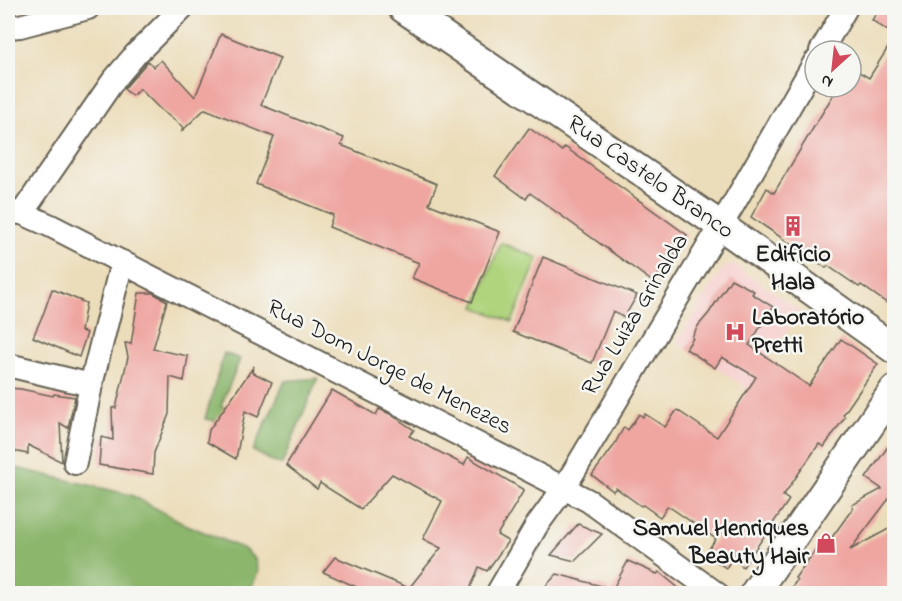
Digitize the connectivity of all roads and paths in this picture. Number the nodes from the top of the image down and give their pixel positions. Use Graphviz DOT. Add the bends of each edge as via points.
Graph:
graph roads {
  1 [pos="88,8"];
  2 [pos="182,8"];
  3 [pos="404,8"];
  4 [pos="846,8"];
  5 [pos="20,20"];
  6 [pos="828,39"];
  7 [pos="803,83"];
  8 [pos="15,212"];
  9 [pos="721,226"];
  10 [pos="122,262"];
  11 [pos="894,349"];
  12 [pos="8,365"];
  13 [pos="91,385"];
  14 [pos="894,390"];
  15 [pos="75,463"];
  16 [pos="564,488"];
  17 [pos="497,594"];
  18 [pos="717,594"];
  19 [pos="754,594"];
  1 -- 5 [label="street"];
  2 -- 8 [label="street" via="113,81"];
  3 -- 9 [label="main road, Rua Castelo Branco"];
  4 -- 6 [label="street"];
  7 -- 9 [label="street, Rua Luiza Grinalda"];
  8 -- 10 [label="street, Rua Dom Jorge de Menezes"];
  9 -- 11 [label="main road, Rua Castelo Branco"];
  9 -- 16 [label="street, Rua Luiza Grinalda"];
  10 -- 13 [label="street"];
  10 -- 16 [label="street, Rua Dom Jorge de Menezes"];
  12 -- 13 [label="street"];
  13 -- 15 [label="street"];
  14 -- 19 [label="main road"];
  16 -- 17 [label="street, Rua Luiza Grinalda" via="537,525"];
  16 -- 18 [label="street, Rua Dom Jorge de Menezes" via="590,501"];
}
